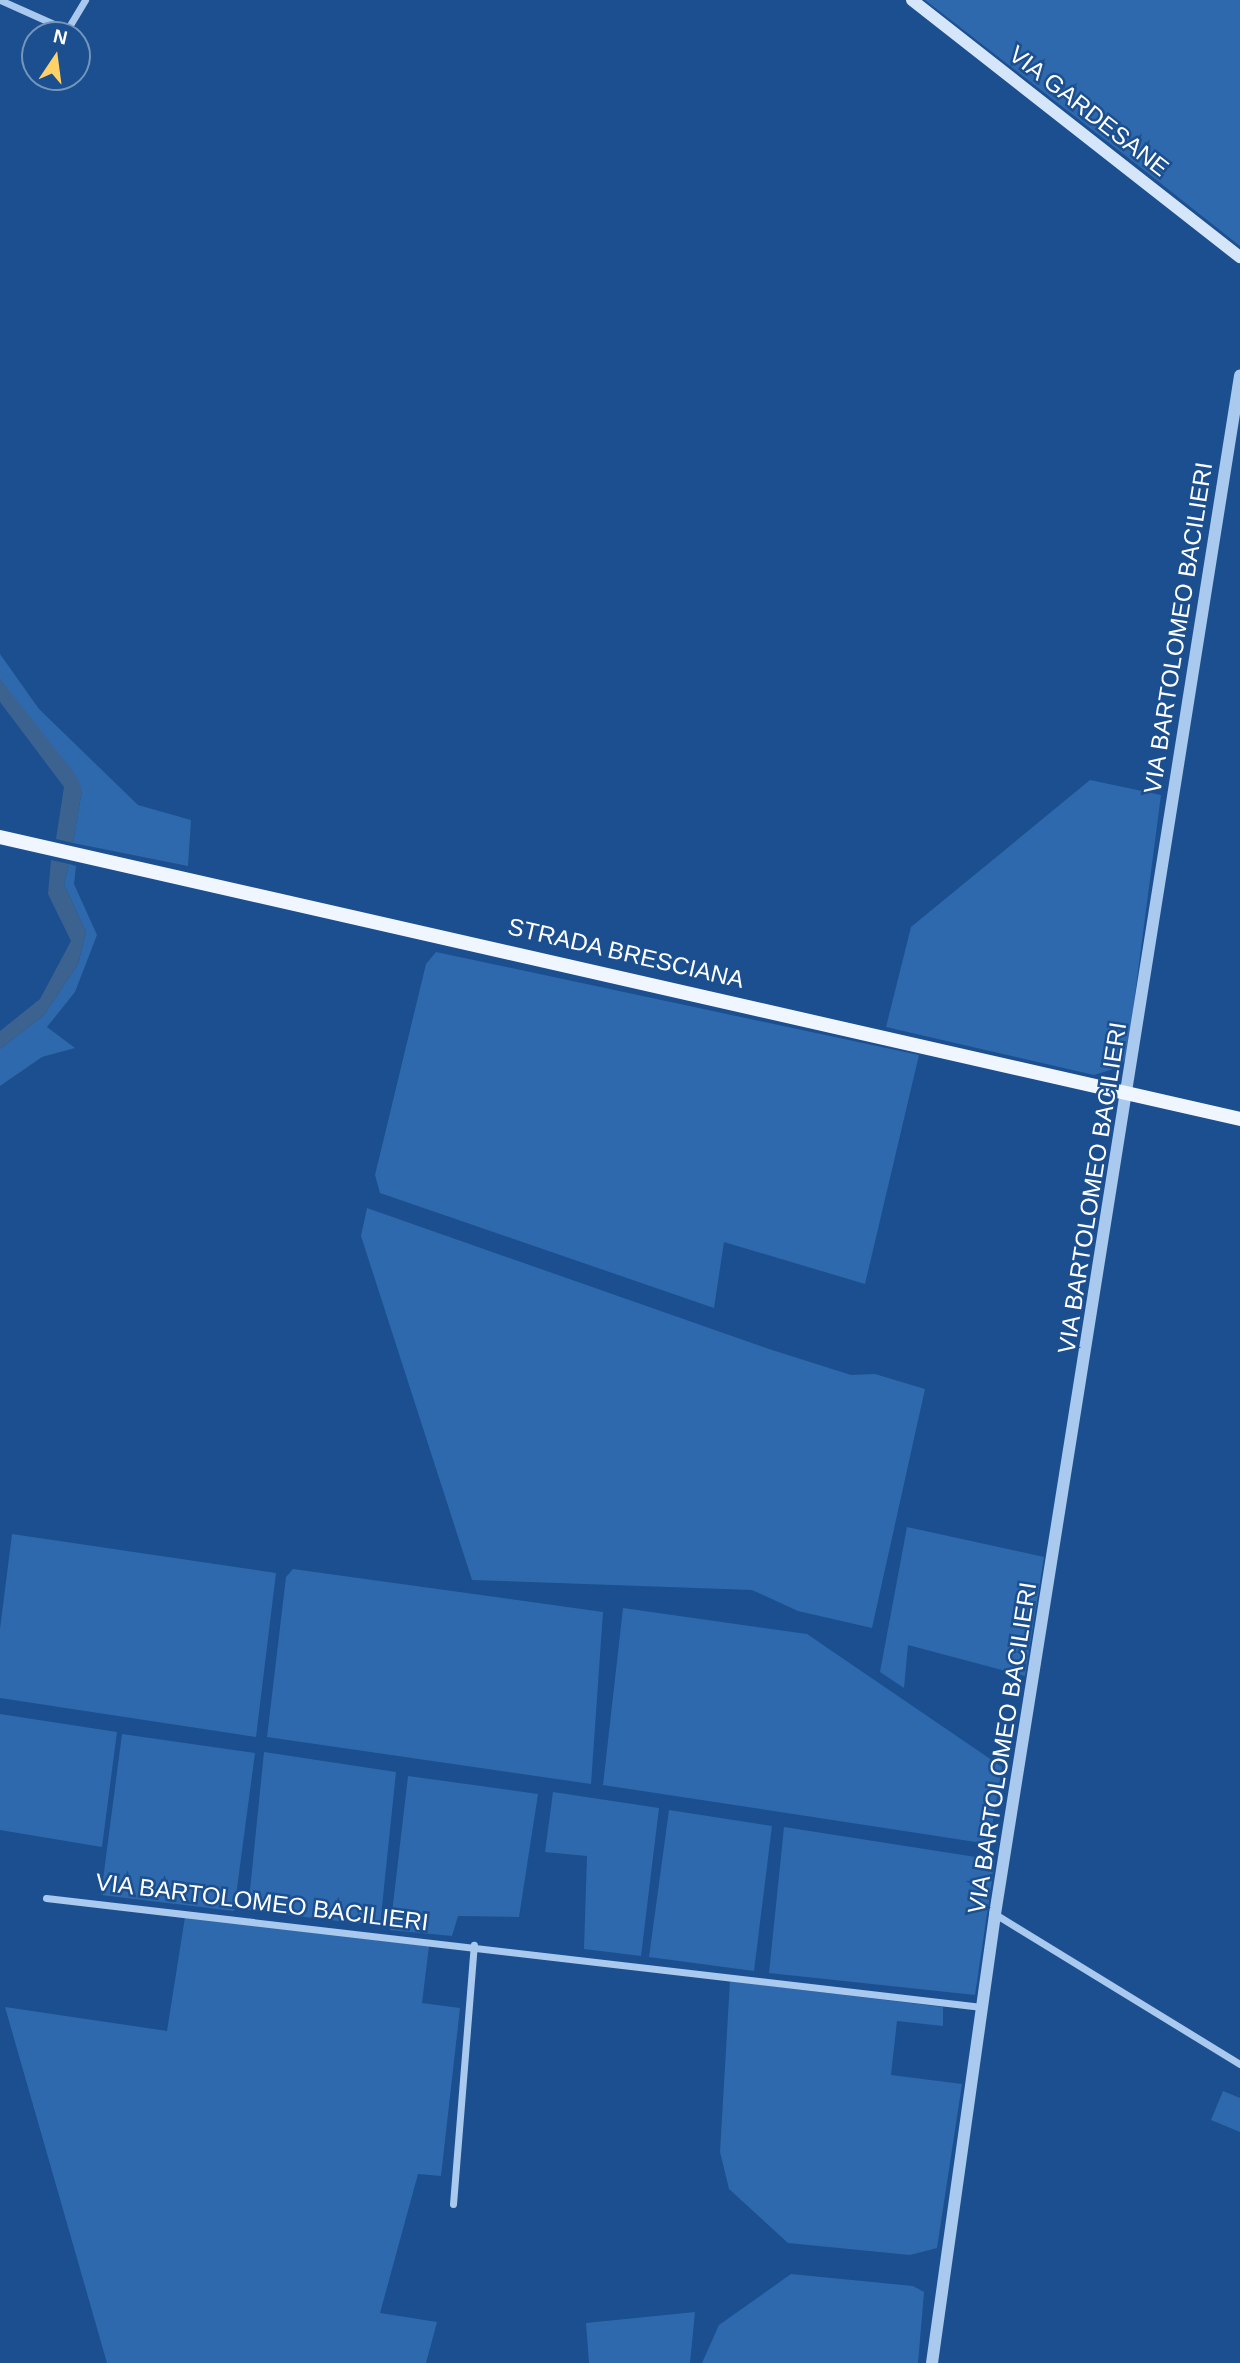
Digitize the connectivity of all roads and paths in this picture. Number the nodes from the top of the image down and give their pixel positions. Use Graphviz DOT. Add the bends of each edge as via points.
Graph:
graph roads {
  1 [pos="0,0"];
  2 [pos="85,0"];
  3 [pos="912,0"];
  4 [pos="1240,257"];
  5 [pos="1240,375"];
  6 [pos="0,837"];
  7 [pos="1130,1093"];
  8 [pos="1240,1119"];
  9 [pos="46,1898"];
  10 [pos="995,1914"];
  11 [pos="474,1945"];
  12 [pos="982,2007"];
  13 [pos="1240,2064"];
  14 [pos="453,2204"];
  15 [pos="932,2363"];
  1 -- 2 [label="street" via="67,30"];
  3 -- 4 [label="main road, VIA GARDESANE"];
  5 -- 7 [label="street, VIA BARTOLOMEO BACILIERI"];
  6 -- 7 [label="main road, STRADA BRESCIANA"];
  7 -- 8 [label="main road, STRADA BRESCIANA"];
  7 -- 10 [label="street, VIA BARTOLOMEO BACILIERI"];
  9 -- 11 [label="street, VIA BARTOLOMEO BACILIERI"];
  10 -- 12 [label="street, VIA BARTOLOMEO BACILIERI"];
  10 -- 13 [label="street"];
  11 -- 12 [label="street, VIA BARTOLOMEO BACILIERI"];
  11 -- 14 [label="street"];
  12 -- 15 [label="street, VIA BARTOLOMEO BACILIERI"];
}
